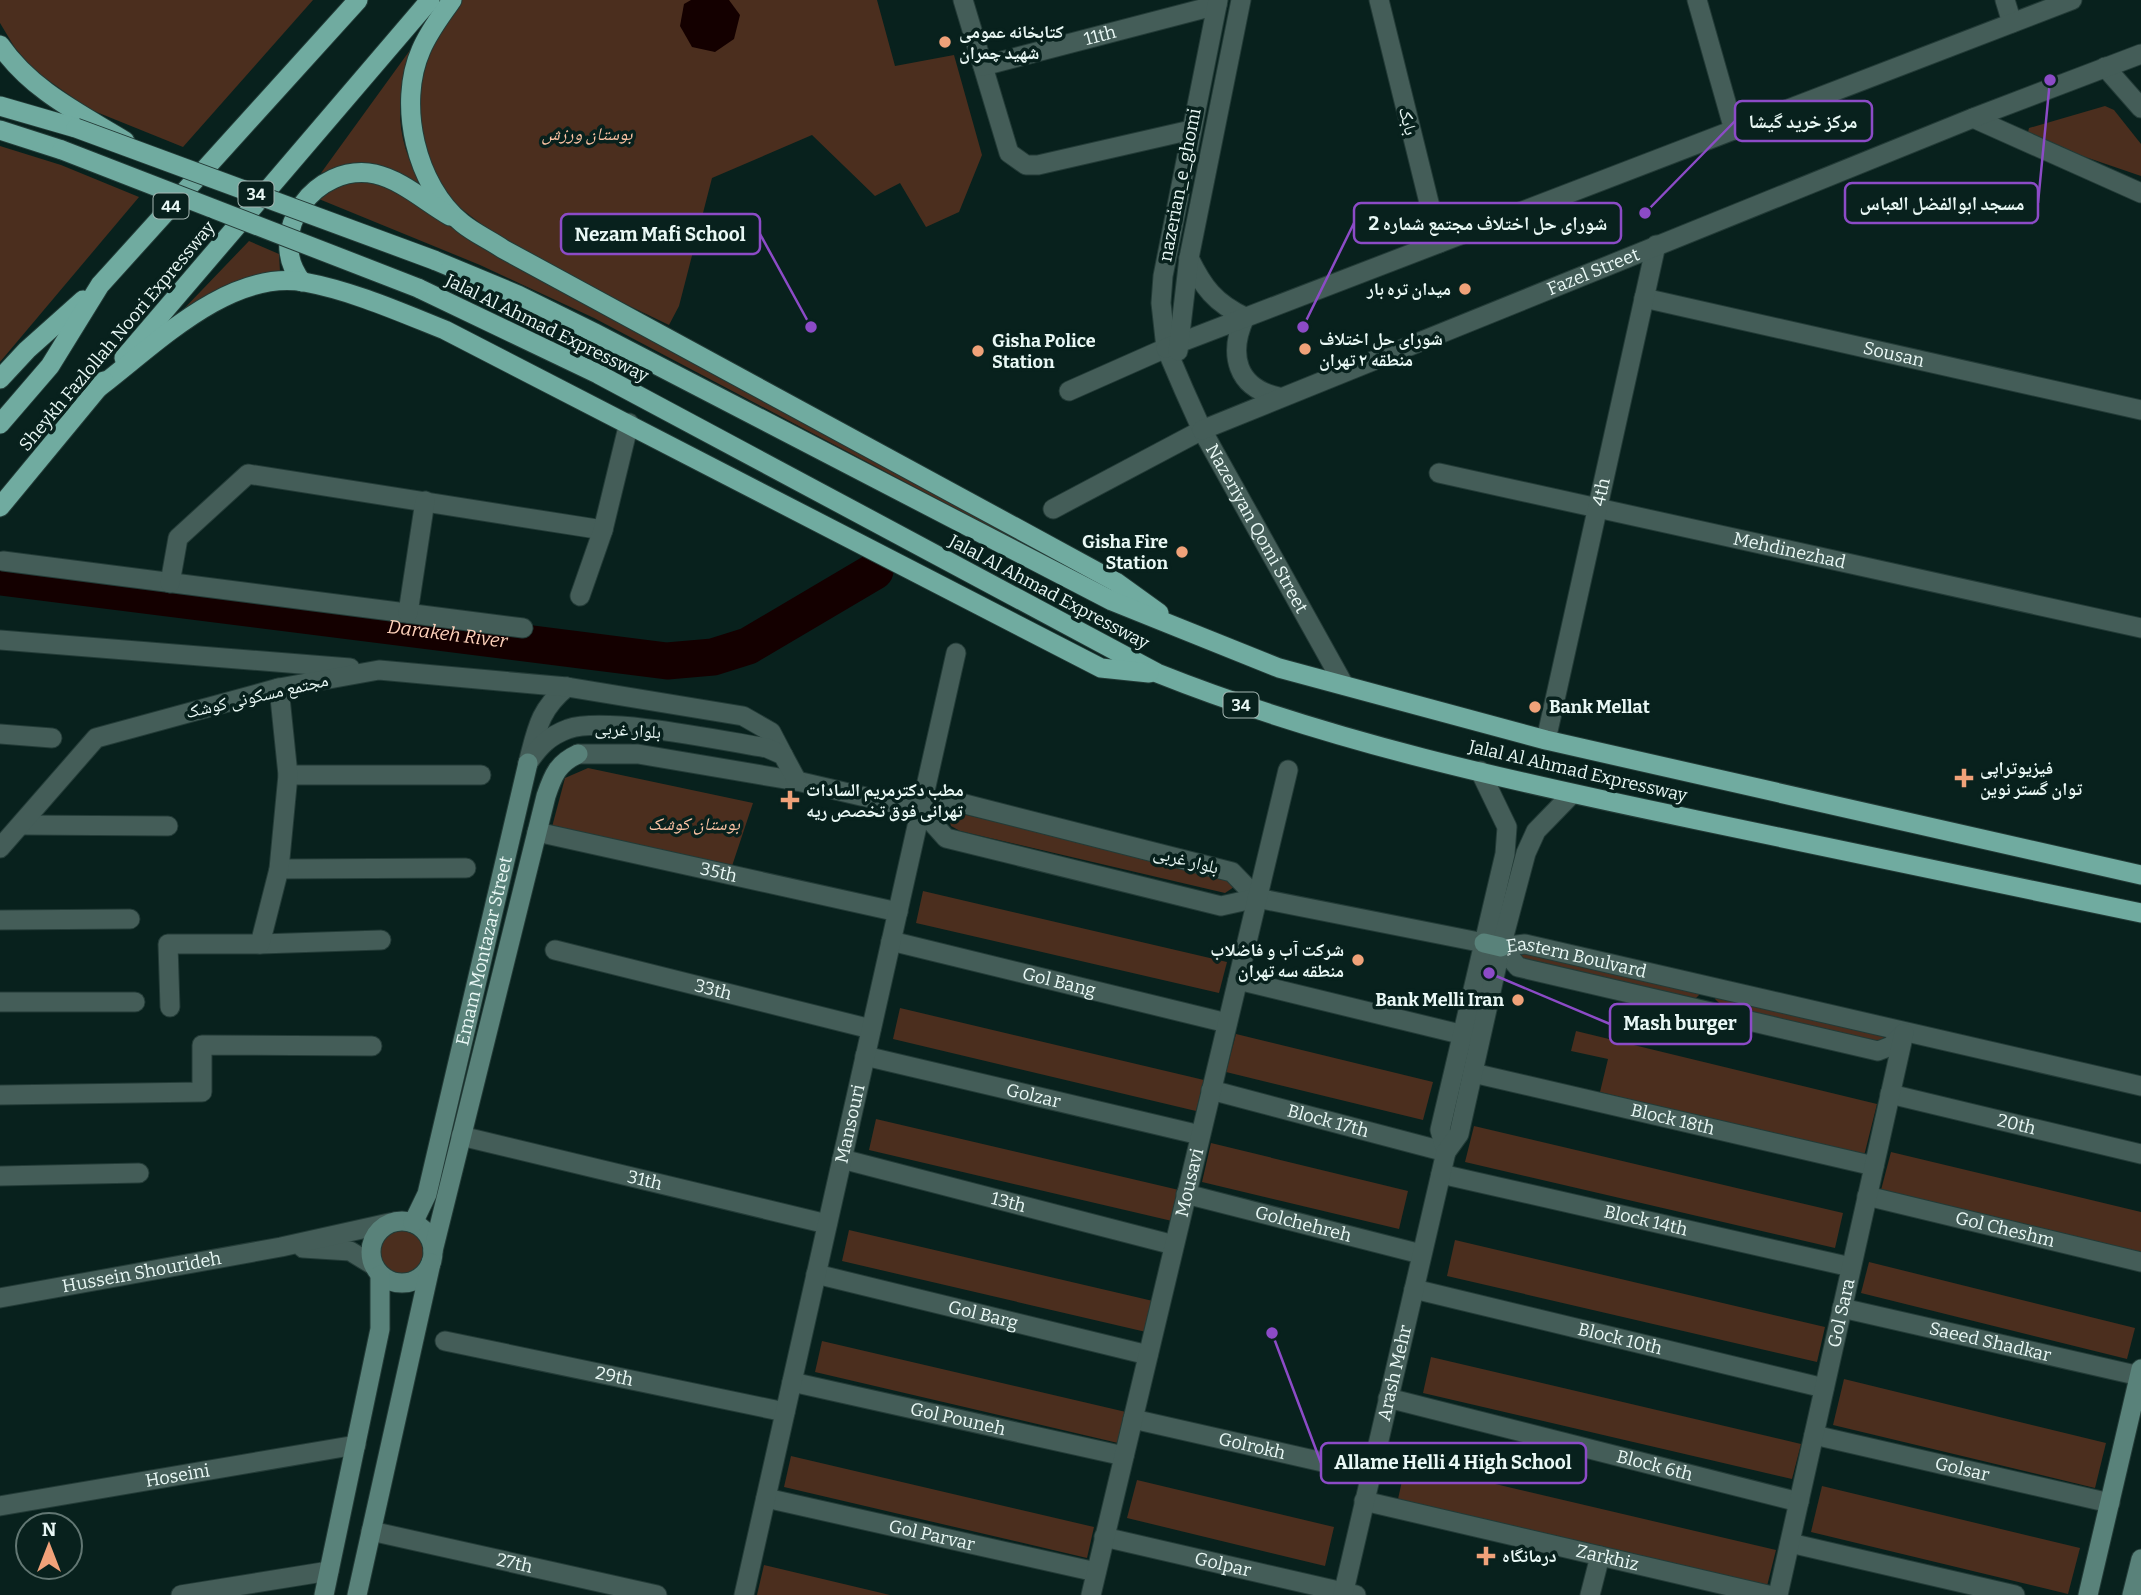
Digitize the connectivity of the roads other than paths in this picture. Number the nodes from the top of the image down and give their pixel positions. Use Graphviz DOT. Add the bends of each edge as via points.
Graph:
graph roads {
  1 [pos="346,0"];
  2 [pos="358,0"];
  3 [pos="430,0"];
  4 [pos="452,0"];
  5 [pos="964,0"];
  6 [pos="1242,0"];
  7 [pos="1379,0"];
  8 [pos="1697,0"];
  9 [pos="2005,0"];
  10 [pos="2072,0"];
  11 [pos="1217,3"];
  12 [pos="2012,23"];
  13 [pos="328,30"];
  14 [pos="0,45"];
  15 [pos="2141,54"];
  16 [pos="983,66"];
  17 [pos="2105,67"];
  18 [pos="0,106"];
  19 [pos="2141,108"];
  20 [pos="1973,118"];
  21 [pos="0,130"];
  22 [pos="1191,130"];
  23 [pos="1734,130"];
  24 [pos="0,138"];
  25 [pos="62,150"];
  26 [pos="141,151"];
  27 [pos="2141,193"];
  28 [pos="461,222"];
  29 [pos="1438,243"];
  30 [pos="1656,245"];
  31 [pos="1189,258"];
  32 [pos="302,282"];
  33 [pos="100,285"];
  34 [pos="1644,298"];
  35 [pos="1245,317"];
  36 [pos="1172,345"];
  37 [pos="0,379"];
  38 [pos="97,389"];
  39 [pos="1069,391"];
  40 [pos="1279,397"];
  41 [pos="2141,410"];
  42 [pos="629,423"];
  43 [pos="0,424"];
  44 [pos="1202,430"];
  45 [pos="1439,473"];
  46 [pos="425,502"];
  47 [pos="0,507"];
  48 [pos="1598,508"];
  49 [pos="1053,509"];
  50 [pos="603,530"];
  51 [pos="3,561"];
  52 [pos="170,583"];
  53 [pos="580,596"];
  54 [pos="408,613"];
  55 [pos="523,628"];
  56 [pos="2141,628"];
  57 [pos="1188,634"];
  58 [pos="0,640"];
  59 [pos="956,653"];
  60 [pos="379,670"];
  61 [pos="1157,673"];
  62 [pos="1344,685"];
  63 [pos="567,687"];
  64 [pos="279,688"];
  65 [pos="0,734"];
  66 [pos="52,738"];
  67 [pos="1546,740"];
  68 [pos="578,754"];
  69 [pos="783,755"];
  70 [pos="528,763"];
  71 [pos="1288,770"];
  72 [pos="1480,771"];
  73 [pos="288,775"];
  74 [pos="481,775"];
  75 [pos="797,781"];
  76 [pos="1572,794"];
  77 [pos="921,810"];
  78 [pos="22,825"];
  79 [pos="168,826"];
  80 [pos="537,832"];
  81 [pos="0,848"];
  82 [pos="466,868"];
  83 [pos="279,869"];
  84 [pos="2141,875"];
  85 [pos="1257,898"];
  86 [pos="898,912"];
  87 [pos="2141,913"];
  88 [pos="130,919"];
  89 [pos="0,920"];
  90 [pos="380,940"];
  91 [pos="891,941"];
  92 [pos="260,944"];
  93 [pos="1493,945"];
  94 [pos="555,950"];
  95 [pos="1238,980"];
  96 [pos="0,1002"];
  97 [pos="135,1002"];
  98 [pos="170,1007"];
  99 [pos="1227,1023"];
  100 [pos="871,1028"];
  101 [pos="1904,1033"];
  102 [pos="1464,1035"];
  103 [pos="372,1046"];
  104 [pos="865,1056"];
  105 [pos="1473,1073"];
  106 [pos="2141,1086"];
  107 [pos="1211,1090"];
  108 [pos="1890,1094"];
  109 [pos="0,1095"];
  110 [pos="1200,1135"];
  111 [pos="461,1136"];
  112 [pos="1446,1152"];
  113 [pos="2141,1154"];
  114 [pos="842,1158"];
  115 [pos="1874,1166"];
  116 [pos="138,1173"];
  117 [pos="1441,1174"];
  118 [pos="0,1176"];
  119 [pos="1186,1194"];
  120 [pos="1867,1196"];
  121 [pos="389,1223"];
  122 [pos="413,1223"];
  123 [pos="827,1224"];
  124 [pos="1174,1245"];
  125 [pos="281,1247"];
  126 [pos="1422,1254"];
  127 [pos="432,1257"];
  128 [pos="2141,1262"];
  129 [pos="1851,1267"];
  130 [pos="376,1270"];
  131 [pos="816,1274"];
  132 [pos="1414,1289"];
  133 [pos="0,1298"];
  134 [pos="1842,1308"];
  135 [pos="446,1341"];
  136 [pos="1148,1355"];
  137 [pos="2140,1373"];
  138 [pos="792,1382"];
  139 [pos="1824,1388"];
  140 [pos="1388,1398"];
  141 [pos="785,1412"];
  142 [pos="1133,1419"];
  143 [pos="1814,1435"];
  144 [pos="356,1444"];
  145 [pos="1124,1456"];
  146 [pos="1371,1473"];
  147 [pos="766,1498"];
  148 [pos="1364,1501"];
  149 [pos="1799,1502"];
  150 [pos="2110,1503"];
  151 [pos="0,1506"];
  152 [pos="371,1531"];
  153 [pos="1104,1537"];
  154 [pos="1790,1543"];
  155 [pos="1600,1556"];
  156 [pos="2141,1559"];
  157 [pos="329,1571"];
  158 [pos="1096,1572"];
  159 [pos="1347,1594"];
  160 [pos="181,1595"];
  161 [pos="324,1595"];
  162 [pos="357,1595"];
  163 [pos="657,1595"];
  164 [pos="744,1595"];
  165 [pos="1091,1595"];
  166 [pos="1590,1595"];
  167 [pos="1768,1595"];
  168 [pos="1778,1595"];
  169 [pos="2015,1595"];
  170 [pos="2088,1595"];
  171 [pos="2133,1595"];
  1 -- 13 [label="highway"];
  2 -- 13 [label="highway, Sheykh Fazlollah Noori Expressway / 44"];
  3 -- 38 [label="highway, Sheykh Fazlollah Noori Expressway"];
  4 -- 28 [label="highway" via="420,51 411,110 422,164"];
  5 -- 16 [label="street"];
  6 -- 11 [label="street, 11th"];
  6 -- 31 [label="street"];
  7 -- 29 [label="street, بابک"];
  8 -- 23 [label="street"];
  9 -- 12 [label="street"];
  10 -- 12 [label="street"];
  11 -- 16 [label="street, 11th"];
  11 -- 22 [label="street, nazerian_e_ghomi"];
  12 -- 23 [label="street"];
  13 -- 33 [label="highway, Sheykh Fazlollah Noori Expressway / 44"];
  14 -- 26 [label="highway, bridge" via="20,73 47,94"];
  15 -- 17 [label="street, Fazel Street"];
  16 -- 22 [label="street" via="1009,153 1026,164"];
  17 -- 19 [label="street"];
  17 -- 20 [label="street, Fazel Street"];
  18 -- 26 [label="highway, Jalal Al Ahmad Expressway / 34, bridge"];
  20 -- 27 [label="street"];
  20 -- 30 [label="street, Fazel Street"];
  21 -- 25 [label="highway, Jalal Al Ahmad Expressway / 34"];
  22 -- 36 [label="street, nazerian_e_ghomi" via="1163,276 1161,303"];
  23 -- 29 [label="street"];
  24 -- 25 [label="highway"];
  25 -- 61 [label="highway, Jalal Al Ahmad Expressway / 34, bridge" via="418,288 598,373"];
  26 -- 57 [label="highway, Jalal Al Ahmad Expressway / 34, bridge" via="435,260 562,317 1055,573"];
  28 -- 32 [label="highway" via="375,174 337,178 313,191 296,210 288,231 289,258"];
  28 -- 57 [label="highway" via="1116,582"];
  29 -- 35 [label="street"];
  30 -- 34 [label="street, 4th"];
  30 -- 40 [label="street, Fazel Street"];
  31 -- 35 [label="street" via="1207,292"];
  31 -- 36 [label="street"];
  32 -- 38 [label="highway" via="272,283 221,297"];
  32 -- 42 [label="highway" via="344,292 445,330"];
  33 -- 37 [label="highway"];
  33 -- 43 [label="highway, Sheykh Fazlollah Noori Expressway / 44" via="50,366"];
  34 -- 41 [label="street, Sousan"];
  34 -- 48 [label="street, 4th"];
  35 -- 36 [label="street"];
  35 -- 40 [label="street" via="1236,346 1240,369 1252,388"];
  36 -- 39 [label="street"];
  36 -- 44 [label="street, Nazeriyan Qomi Street"];
  38 -- 47 [label="highway, Sheykh Fazlollah Noori Expressway"];
  40 -- 44 [label="street, Fazel Street"];
  42 -- 50 [label="street"];
  42 -- 61 [label="highway" via="1101,668"];
  44 -- 49 [label="street, Fazel Street"];
  44 -- 62 [label="street, Nazeriyan Qomi Street"];
  45 -- 48 [label="street, Mehdinezhad"];
  46 -- 50 [label="street"];
  46 -- 52 [label="street" via="248,474 178,538"];
  46 -- 54 [label="street"];
  48 -- 56 [label="street, Mehdinezhad"];
  48 -- 67 [label="street, 4th"];
  50 -- 53 [label="street"];
  51 -- 52 [label="street"];
  52 -- 54 [label="street"];
  54 -- 55 [label="street"];
  57 -- 62 [label="highway, Jalal Al Ahmad Expressway / 34" via="1279,668"];
  58 -- 60 [label="street"];
  59 -- 77 [label="street, Mansouri"];
  60 -- 63 [label="street, مجتمع مسکونی کوشک"];
  60 -- 64 [label="street, مجتمع مسکونی کوشک"];
  61 -- 72 [label="highway, Jalal Al Ahmad Expressway / 34" via="1296,723"];
  62 -- 67 [label="highway, Jalal Al Ahmad Expressway / 34"];
  63 -- 69 [label="street, مجتمع مسکونی کوشک" via="743,716 771,732"];
  63 -- 70 [label="street, Emam Montazar Street" via="541,714"];
  64 -- 73 [label="street"];
  64 -- 78 [label="street, مجتمع مسکونی کوشک" via="96,737"];
  65 -- 66 [label="street"];
  67 -- 84 [label="highway, Jalal Al Ahmad Expressway / 34"];
  68 -- 75 [label="street, بلوار غربی" via="638,754"];
  68 -- 80 [label="main road, Emam Montazar Street" via="563,761 553,774"];
  69 -- 70 [label="street, بلوار غربی" via="713,738 586,726 550,737"];
  69 -- 75 [label="street"];
  70 -- 122 [label="main road, Emam Montazar Street" via="427,1194"];
  71 -- 85 [label="street, Mousavi"];
  72 -- 76 [label="highway, Jalal Al Ahmad Expressway / 34"];
  72 -- 93 [label="street, Arash Mehr" via="1507,827"];
  73 -- 74 [label="street"];
  73 -- 83 [label="street"];
  75 -- 77 [label="street, بلوار غربی"];
  76 -- 87 [label="highway, Jalal Al Ahmad Expressway / 34"];
  76 -- 93 [label="street, Arash Mehr" via="1536,831"];
  77 -- 85 [label="street, بلوار غربی" via="957,802 1231,872"];
  77 -- 85 [label="street, بلوار غربی" via="946,838 1221,906"];
  77 -- 86 [label="street, Mansouri"];
  78 -- 79 [label="street"];
  78 -- 81 [label="street, مجتمع مسکونی کوشک"];
  80 -- 86 [label="street, 35th"];
  80 -- 111 [label="main road, Emam Montazar Street"];
  82 -- 83 [label="street"];
  83 -- 92 [label="street"];
  85 -- 93 [label="street, ٍEastern Boulvard"];
  85 -- 95 [label="street, Mousavi"];
  86 -- 91 [label="street, Mansouri"];
  88 -- 89 [label="street"];
  90 -- 92 [label="street"];
  91 -- 99 [label="street, Gol Bang"];
  91 -- 100 [label="street, Mansouri"];
  92 -- 98 [label="street" via="168,944"];
  93 -- 101 [label="street, ٍEastern Boulvard" via="1525,944"];
  93 -- 102 [label="street, Arash Mehr"];
  93 -- 105 [label="street, Arash Mehr"];
  94 -- 100 [label="street, 33th"];
  95 -- 99 [label="street, Mousavi"];
  95 -- 102 [label="street"];
  96 -- 97 [label="street"];
  99 -- 107 [label="street, Mousavi"];
  100 -- 104 [label="street, Mansouri"];
  101 -- 106 [label="street, ٍEastern Boulvard"];
  101 -- 108 [label="street, Gol Sara"];
  102 -- 112 [label="street, Arash Mehr" via="1440,1129"];
  103 -- 109 [label="street" via="202,1045 202,1092"];
  104 -- 110 [label="street, Golzar"];
  104 -- 114 [label="street, Mansouri"];
  105 -- 112 [label="street, Arash Mehr" via="1459,1134"];
  105 -- 115 [label="street, Block 18th"];
  107 -- 110 [label="street, Mousavi"];
  107 -- 112 [label="street, Block 17th"];
  108 -- 113 [label="street, 20th"];
  108 -- 115 [label="street, Gol Sara"];
  110 -- 119 [label="street, Mousavi"];
  111 -- 123 [label="street, 31th"];
  111 -- 127 [label="main road, Emam Montazar Street"];
  112 -- 117 [label="street, Arash Mehr"];
  114 -- 123 [label="street, Mansouri"];
  114 -- 124 [label="street, 13th"];
  115 -- 120 [label="street, Gol Sara"];
  116 -- 118 [label="street"];
  117 -- 126 [label="street, Arash Mehr"];
  117 -- 129 [label="street, Block 14th"];
  119 -- 124 [label="street, Mousavi"];
  119 -- 126 [label="street, Golchehreh"];
  120 -- 128 [label="street, Gol Cheshm"];
  120 -- 129 [label="street, Gol Sara"];
  121 -- 122 [label="main road"];
  121 -- 125 [label="street, Hussein Shourideh"];
  121 -- 130 [label="main road" via="372,1241"];
  122 -- 127 [label="main road" via="423,1229"];
  123 -- 131 [label="street, Mansouri"];
  124 -- 136 [label="street, Mousavi"];
  125 -- 130 [label="street, Hussein Shourideh" via="350,1251"];
  125 -- 133 [label="street, Hussein Shourideh"];
  126 -- 132 [label="street, Arash Mehr"];
  127 -- 130 [label="main road" via="425,1274 414,1281 390,1282"];
  127 -- 152 [label="main road, Emam Montazar Street"];
  129 -- 134 [label="street, Gol Sara"];
  130 -- 144 [label="main road" via="380,1329"];
  131 -- 136 [label="street, Gol Barg"];
  131 -- 138 [label="street, Mansouri"];
  132 -- 139 [label="street, Block 10th"];
  132 -- 140 [label="street, Arash Mehr"];
  134 -- 137 [label="street, Saeed Shadkar"];
  134 -- 139 [label="street, Gol Sara"];
  135 -- 141 [label="street, 29th"];
  136 -- 142 [label="street, Mousavi"];
  137 -- 150 [label="main road"];
  138 -- 141 [label="street, Mansouri"];
  138 -- 145 [label="street, Gol Pouneh"];
  139 -- 143 [label="street, Gol Sara"];
  140 -- 146 [label="street, Arash Mehr"];
  140 -- 149 [label="street, Block 6th"];
  141 -- 147 [label="street, Mansouri"];
  142 -- 145 [label="street, Mousavi"];
  142 -- 146 [label="street, Golrokh"];
  143 -- 149 [label="street, Gol Sara"];
  143 -- 150 [label="street, Golsar"];
  144 -- 151 [label="street, Hoseini"];
  144 -- 157 [label="main road"];
  145 -- 153 [label="street, Mousavi"];
  146 -- 148 [label="street, Arash Mehr"];
  147 -- 158 [label="street, Gol Parvar"];
  147 -- 164 [label="street, Mansouri"];
  148 -- 155 [label="street, Zarkhiz"];
  148 -- 159 [label="street, Arash Mehr"];
  149 -- 154 [label="street, Gol Sara"];
  150 -- 170 [label="main road"];
  152 -- 162 [label="main road, Emam Montazar Street"];
  152 -- 163 [label="street, 27th"];
  153 -- 158 [label="street, Mousavi"];
  153 -- 159 [label="street, Golpar"];
  154 -- 168 [label="street, Gol Sara"];
  154 -- 169 [label="street"];
  155 -- 166 [label="street"];
  155 -- 167 [label="street, Zarkhiz"];
  156 -- 171 [label="main road"];
  157 -- 160 [label="street"];
  157 -- 161 [label="main road"];
  158 -- 165 [label="street, Mousavi"];
}
